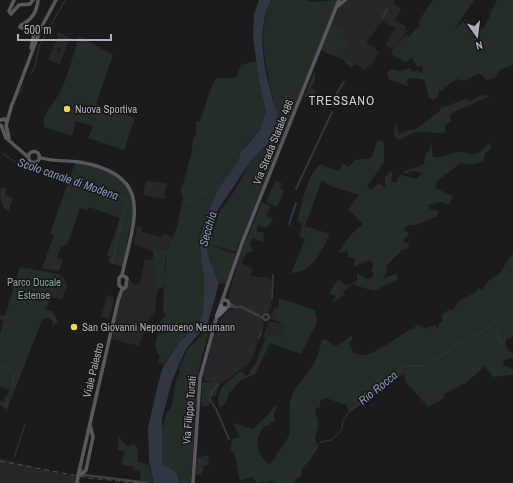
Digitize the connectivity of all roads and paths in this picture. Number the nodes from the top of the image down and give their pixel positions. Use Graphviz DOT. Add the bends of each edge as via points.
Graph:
graph roads {
  1 [pos="14,0"];
  2 [pos="33,0"];
  3 [pos="38,0"];
  4 [pos="56,0"];
  5 [pos="339,0"];
  6 [pos="345,0"];
  7 [pos="334,14"];
  8 [pos="31,56"];
  9 [pos="3,121"];
  10 [pos="0,125"];
  11 [pos="29,155"];
  12 [pos="39,159"];
  13 [pos="124,276"];
  14 [pos="121,288"];
  15 [pos="226,291"];
  16 [pos="227,302"];
  17 [pos="224,306"];
  18 [pos="234,306"];
  19 [pos="218,316"];
  20 [pos="264,317"];
  21 [pos="90,422"];
  22 [pos="87,432"];
  23 [pos="86,438"];
  24 [pos="91,443"];
  25 [pos="90,448"];
  26 [pos="84,449"];
  27 [pos="89,454"];
  28 [pos="86,470"];
  29 [pos="91,475"];
  30 [pos="79,476"];
  31 [pos="77,483"];
  32 [pos="149,483"];
  33 [pos="193,483"];
  1 -- 2 [label="main road" via="9,11 11,14 19,5 30,4"];
  3 -- 8 [label="main road" via="36,11 20,27 34,34"];
  4 -- 8 [label="main road" via="41,27"];
  5 -- 7 [label="main road, Via Strada Statale 486"];
  6 -- 7 [label="main road" via="338,5"];
  7 -- 15 [label="main road, Via Strada Statale 486" via="255,209"];
  8 -- 9 [label="main road" via="11,112"];
  9 -- 10 [label="main road"];
  9 -- 11 [label="main road" via="8,138"];
  10 -- 11 [label="main road" via="6,138"];
  11 -- 12 [label="main road" via="36,152"];
  11 -- 12 [label="main road" via="32,162"];
  12 -- 13 [label="main road" via="79,162 107,169 120,176 128,186 134,200 135,212"];
  13 -- 14 [label="main road" via="120,278"];
  13 -- 14 [label="main road" via="126,287"];
  14 -- 21 [label="main road, Viale Palestro"];
  15 -- 16 [label="main road"];
  15 -- 17 [label="main road, Via Strada Statale 486"];
  16 -- 17 [label="main road"];
  16 -- 17 [label="main road"];
  16 -- 18 [label="street"];
  17 -- 18 [label="street"];
  17 -- 19 [label="highway"];
  18 -- 20 [label="street"];
  19 -- 33 [label="main road, Via Filippo Turati" via="200,378"];
  21 -- 22 [label="main road, Viale Palestro"];
  21 -- 24 [label="main road, Viale Palestro" via="93,436"];
  22 -- 23 [label="main road, Viale Palestro"];
  22 -- 24 [label="main road" via="92,436"];
  23 -- 25 [label="main road" via="91,437"];
  23 -- 26 [label="main road, Viale Palestro"];
  24 -- 25 [label="main road"];
  25 -- 27 [label="main road"];
  26 -- 27 [label="main road" via="86,454"];
  26 -- 30 [label="main road, Viale Palestro"];
  27 -- 28 [label="main road"];
  28 -- 29 [label="street"];
  28 -- 30 [label="main road"];
  29 -- 30 [label="street"];
  29 -- 32 [label="street"];
  30 -- 31 [label="main road, Viale Palestro"];
}
